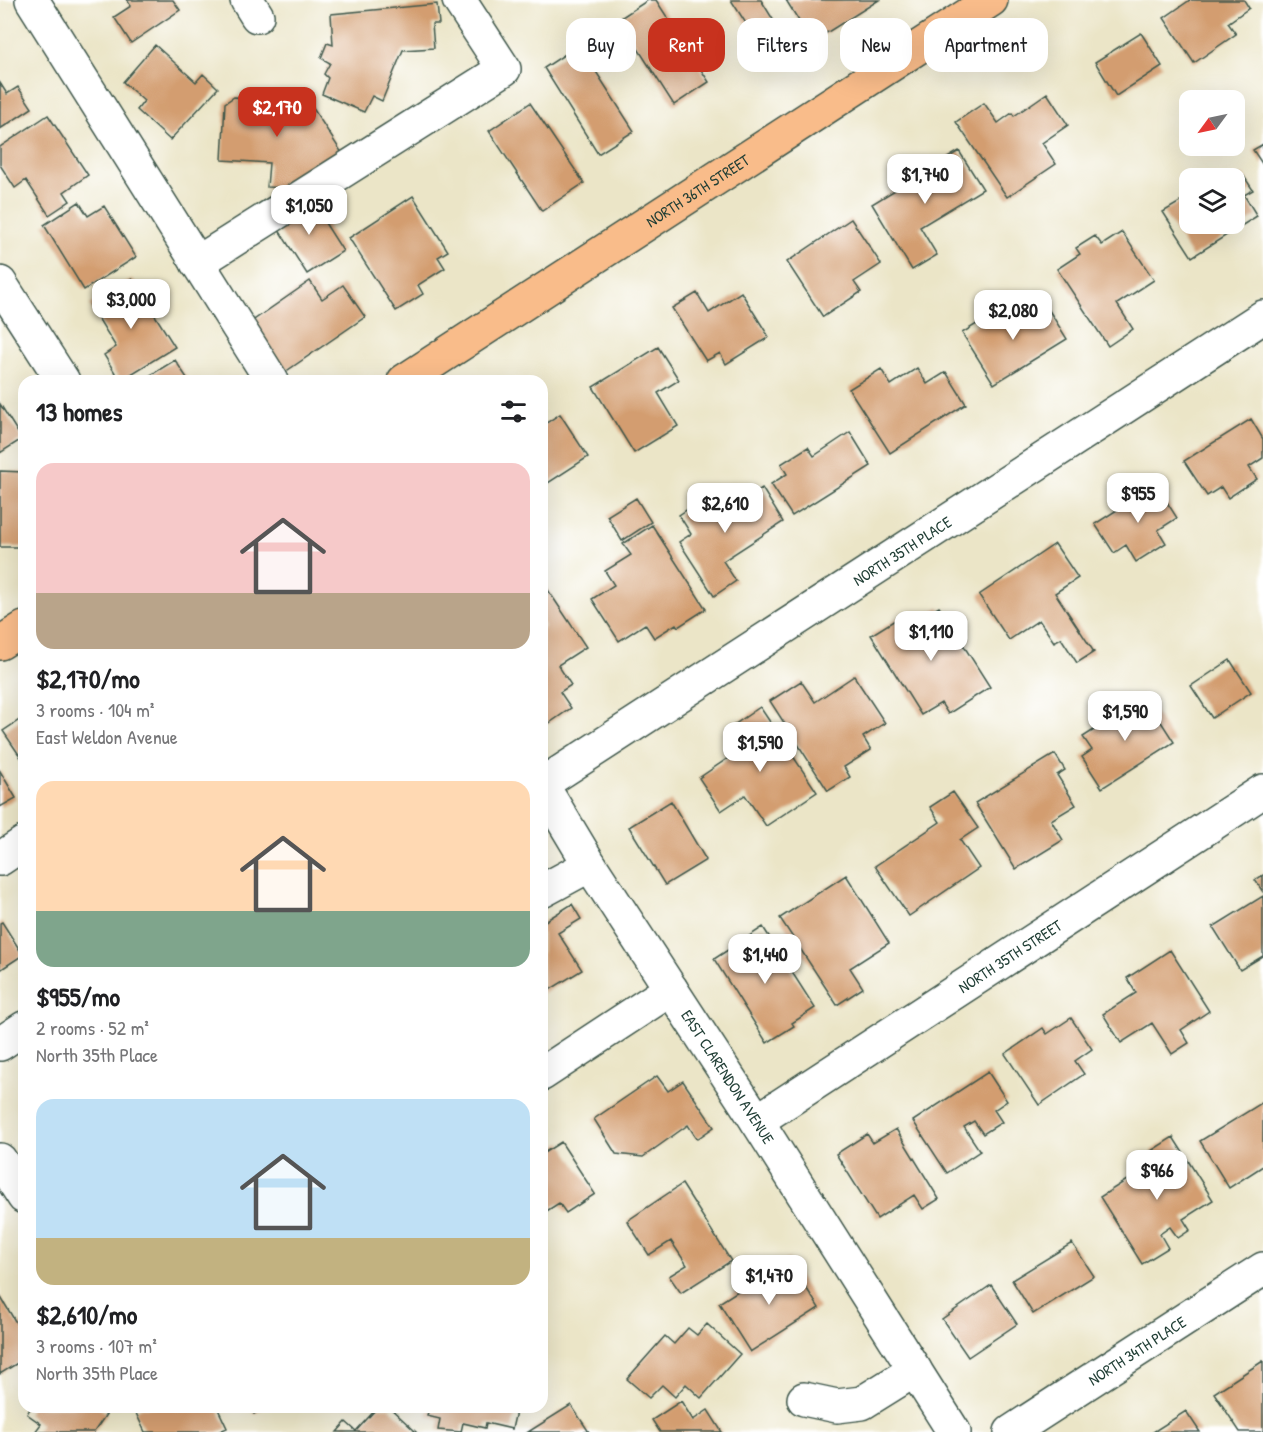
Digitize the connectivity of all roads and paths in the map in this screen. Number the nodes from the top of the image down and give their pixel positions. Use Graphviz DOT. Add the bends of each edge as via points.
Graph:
graph roads {
  1 [pos="32,0"];
  2 [pos="459,0"];
  3 [pos="991,0"];
  4 [pos="197,263"];
  5 [pos="0,283"];
  6 [pos="1263,316"];
  7 [pos="59,375"];
  8 [pos="268,375"];
  9 [pos="413,375"];
  10 [pos="548,781"];
  11 [pos="1263,791"];
  12 [pos="548,795"];
  13 [pos="18,847"];
  14 [pos="0,859"];
  15 [pos="590,865"];
  16 [pos="548,888"];
  17 [pos="671,990"];
  18 [pos="18,1032"];
  19 [pos="0,1044"];
  20 [pos="548,1070"];
  21 [pos="757,1121"];
  22 [pos="0,1160"];
  23 [pos="18,1188"];
  24 [pos="1263,1269"];
  25 [pos="915,1370"];
  26 [pos="804,1399"];
  27 [pos="954,1432"];
  28 [pos="1011,1432"];
  1 -- 4 [label="street"];
  2 -- 4 [label="street" via="504,69"];
  3 -- 9 [label="main road, NORTH 36TH STREET"];
  4 -- 8 [label="street"];
  5 -- 7 [label="street"];
  6 -- 10 [label="street, NORTH 35TH PLACE"];
  11 -- 21 [label="street, NORTH 35TH STREET"];
  12 -- 15 [label="street, EAST CLARENDON AVENUE"];
  13 -- 14 [label="street"];
  15 -- 16 [label="street"];
  15 -- 17 [label="street, EAST CLARENDON AVENUE"];
  17 -- 20 [label="street"];
  17 -- 21 [label="street, EAST CLARENDON AVENUE"];
  18 -- 19 [label="street"];
  21 -- 25 [label="street, EAST CLARENDON AVENUE"];
  22 -- 23 [label="street"];
  24 -- 28 [label="street, NORTH 34TH PLACE"];
  25 -- 26 [label="street" via="862,1403 837,1406"];
  25 -- 27 [label="street, EAST CLARENDON AVENUE"];
}
